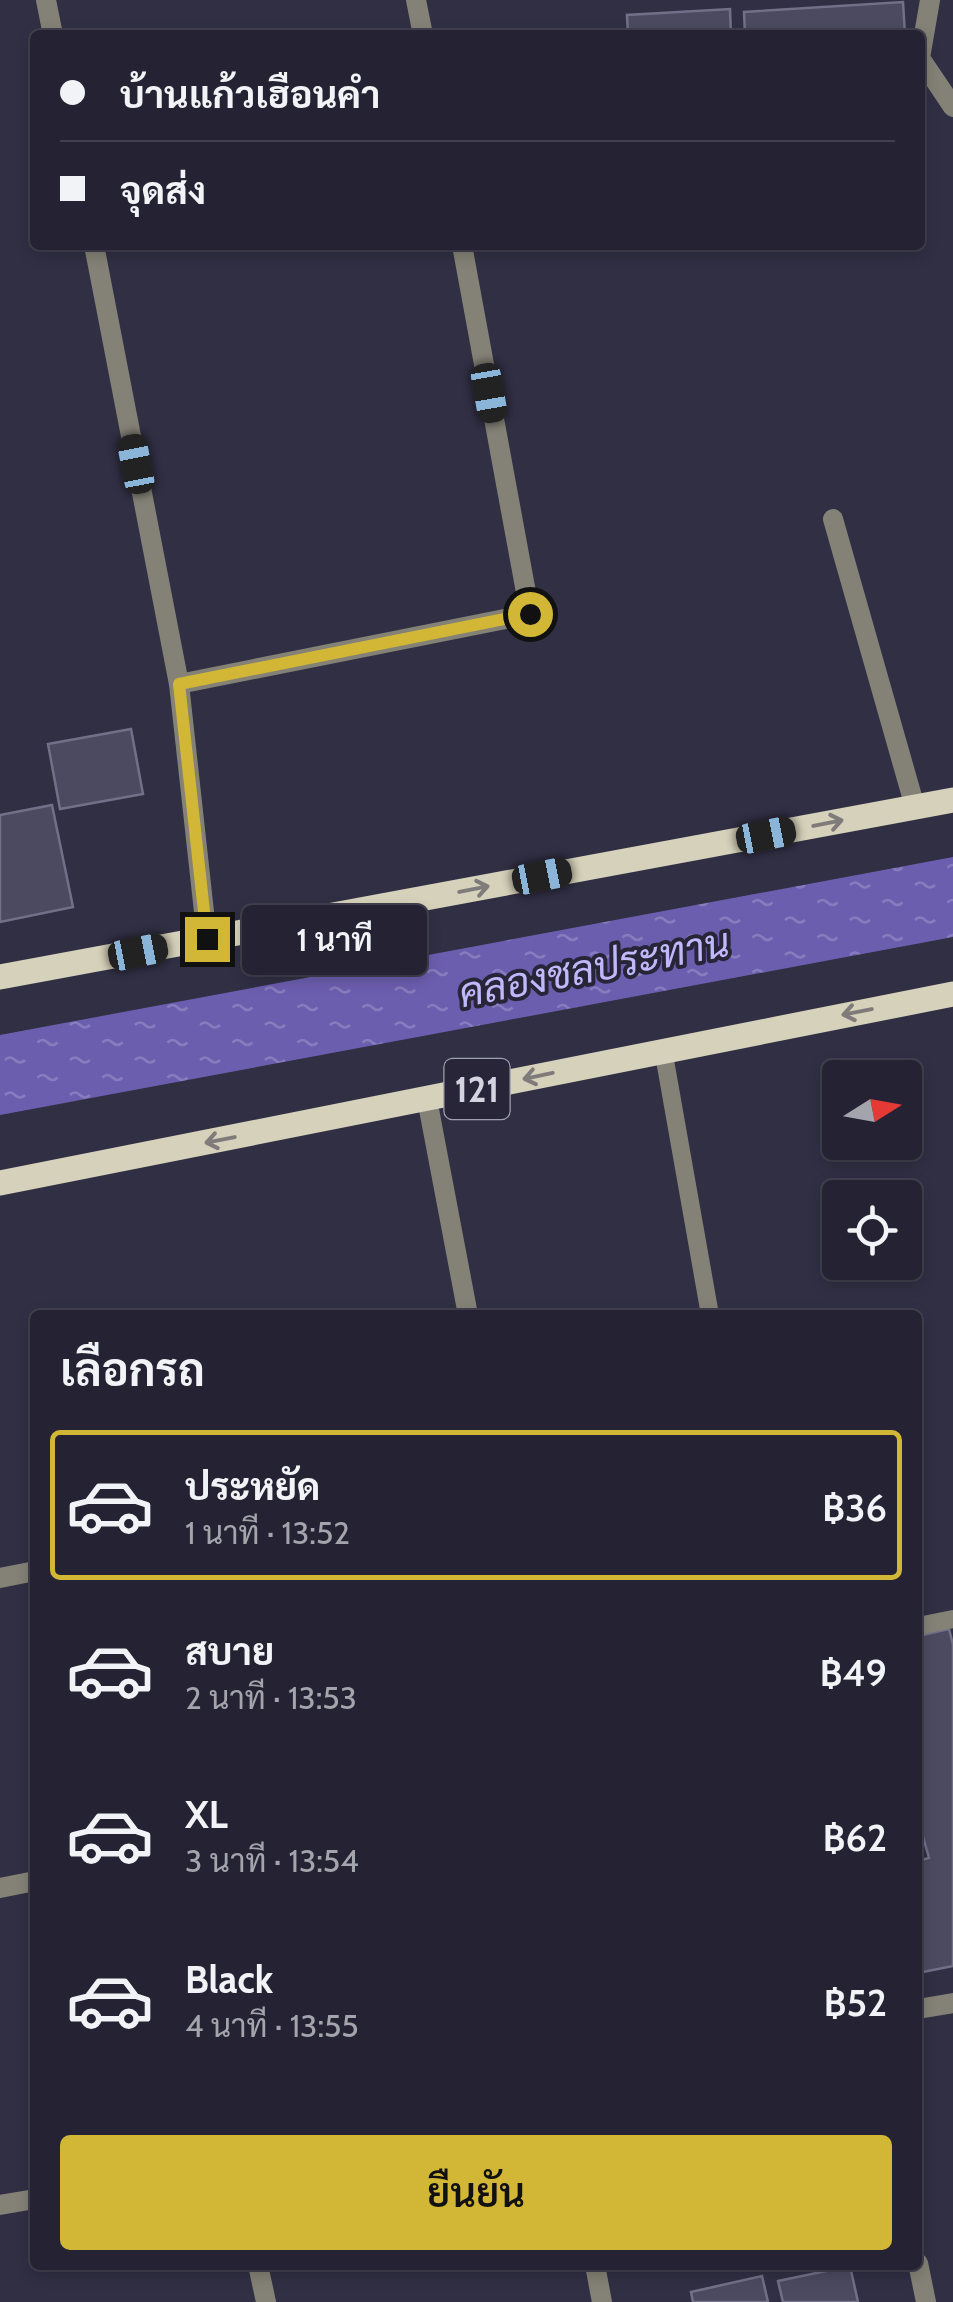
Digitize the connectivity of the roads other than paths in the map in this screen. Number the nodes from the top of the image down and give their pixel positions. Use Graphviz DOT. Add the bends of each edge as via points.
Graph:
graph roads {
  1 [pos="46,0"];
  2 [pos="416,0"];
  3 [pos="930,0"];
  4 [pos="52,30"];
  5 [pos="421,30"];
  6 [pos="925,30"];
  7 [pos="925,65"];
  8 [pos="953,107"];
  9 [pos="95,250"];
  10 [pos="463,250"];
  11 [pos="834,519"];
  12 [pos="179,684"];
  13 [pos="953,800"];
  14 [pos="915,807"];
  15 [pos="207,939"];
  16 [pos="0,977"];
  17 [pos="953,994"];
  18 [pos="663,1049"];
  19 [pos="428,1099"];
  20 [pos="0,1182"];
  21 [pos="467,1310"];
  22 [pos="709,1310"];
  23 [pos="30,1572"];
  24 [pos="0,1578"];
  25 [pos="953,1618"];
  26 [pos="922,1625"];
  27 [pos="30,1882"];
  28 [pos="0,1888"];
  29 [pos="953,2002"];
  30 [pos="922,2009"];
  31 [pos="30,2199"];
  32 [pos="0,2205"];
  33 [pos="259,2270"];
  34 [pos="595,2270"];
  35 [pos="919,2270"];
  36 [pos="266,2302"];
  37 [pos="602,2302"];
  38 [pos="926,2302"];
  1 -- 4 [label="street"];
  2 -- 5 [label="street"];
  3 -- 6 [label="street"];
  7 -- 8 [label="street"];
  9 -- 12 [label="street"];
  10 -- 12 [label="street" via="530,614"];
  11 -- 14 [label="street"];
  12 -- 15 [label="street"];
  13 -- 14 [label="main road"];
  15 -- 14 [label="main road, one-way"];
  15 -- 16 [label="main road"];
  17 -- 18 [label="main road, 121, one-way"];
  18 -- 19 [label="main road, 121, one-way"];
  18 -- 22 [label="lane"];
  19 -- 20 [label="main road, 121, one-way"];
  19 -- 21 [label="street"];
  23 -- 24 [label="street"];
  25 -- 26 [label="lane"];
  27 -- 28 [label="street"];
  29 -- 30 [label="street"];
  31 -- 32 [label="street"];
  33 -- 36 [label="street"];
  34 -- 37 [label="street"];
  35 -- 38 [label="street"];
}
